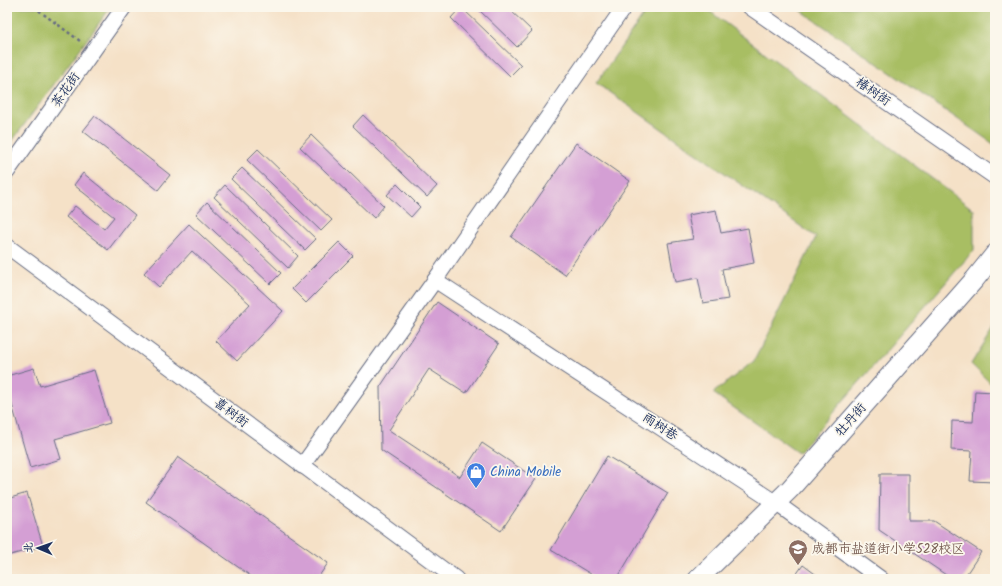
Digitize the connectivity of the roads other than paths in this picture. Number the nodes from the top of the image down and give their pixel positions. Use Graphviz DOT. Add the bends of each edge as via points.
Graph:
graph roads {
  1 [pos="124,7"];
  2 [pos="624,7"];
  3 [pos="750,7"];
  4 [pos="7,172"];
  5 [pos="995,177"];
  6 [pos="7,246"];
  7 [pos="995,254"];
  8 [pos="435,280"];
  9 [pos="302,466"];
  10 [pos="776,503"];
  11 [pos="456,579"];
  12 [pos="698,579"];
  13 [pos="881,579"];
  1 -- 4 [label="street, 茶花街"];
  2 -- 8 [label="street"];
  3 -- 5 [label="street, 椿树街"];
  6 -- 9 [label="street, 喜树街"];
  7 -- 10 [label="street, 牡丹街"];
  8 -- 9 [label="street"];
  8 -- 10 [label="street, 雨树巷"];
  9 -- 11 [label="street, 喜树街"];
  10 -- 12 [label="street, 牡丹街"];
  10 -- 13 [label="street, 雨树巷"];
}
